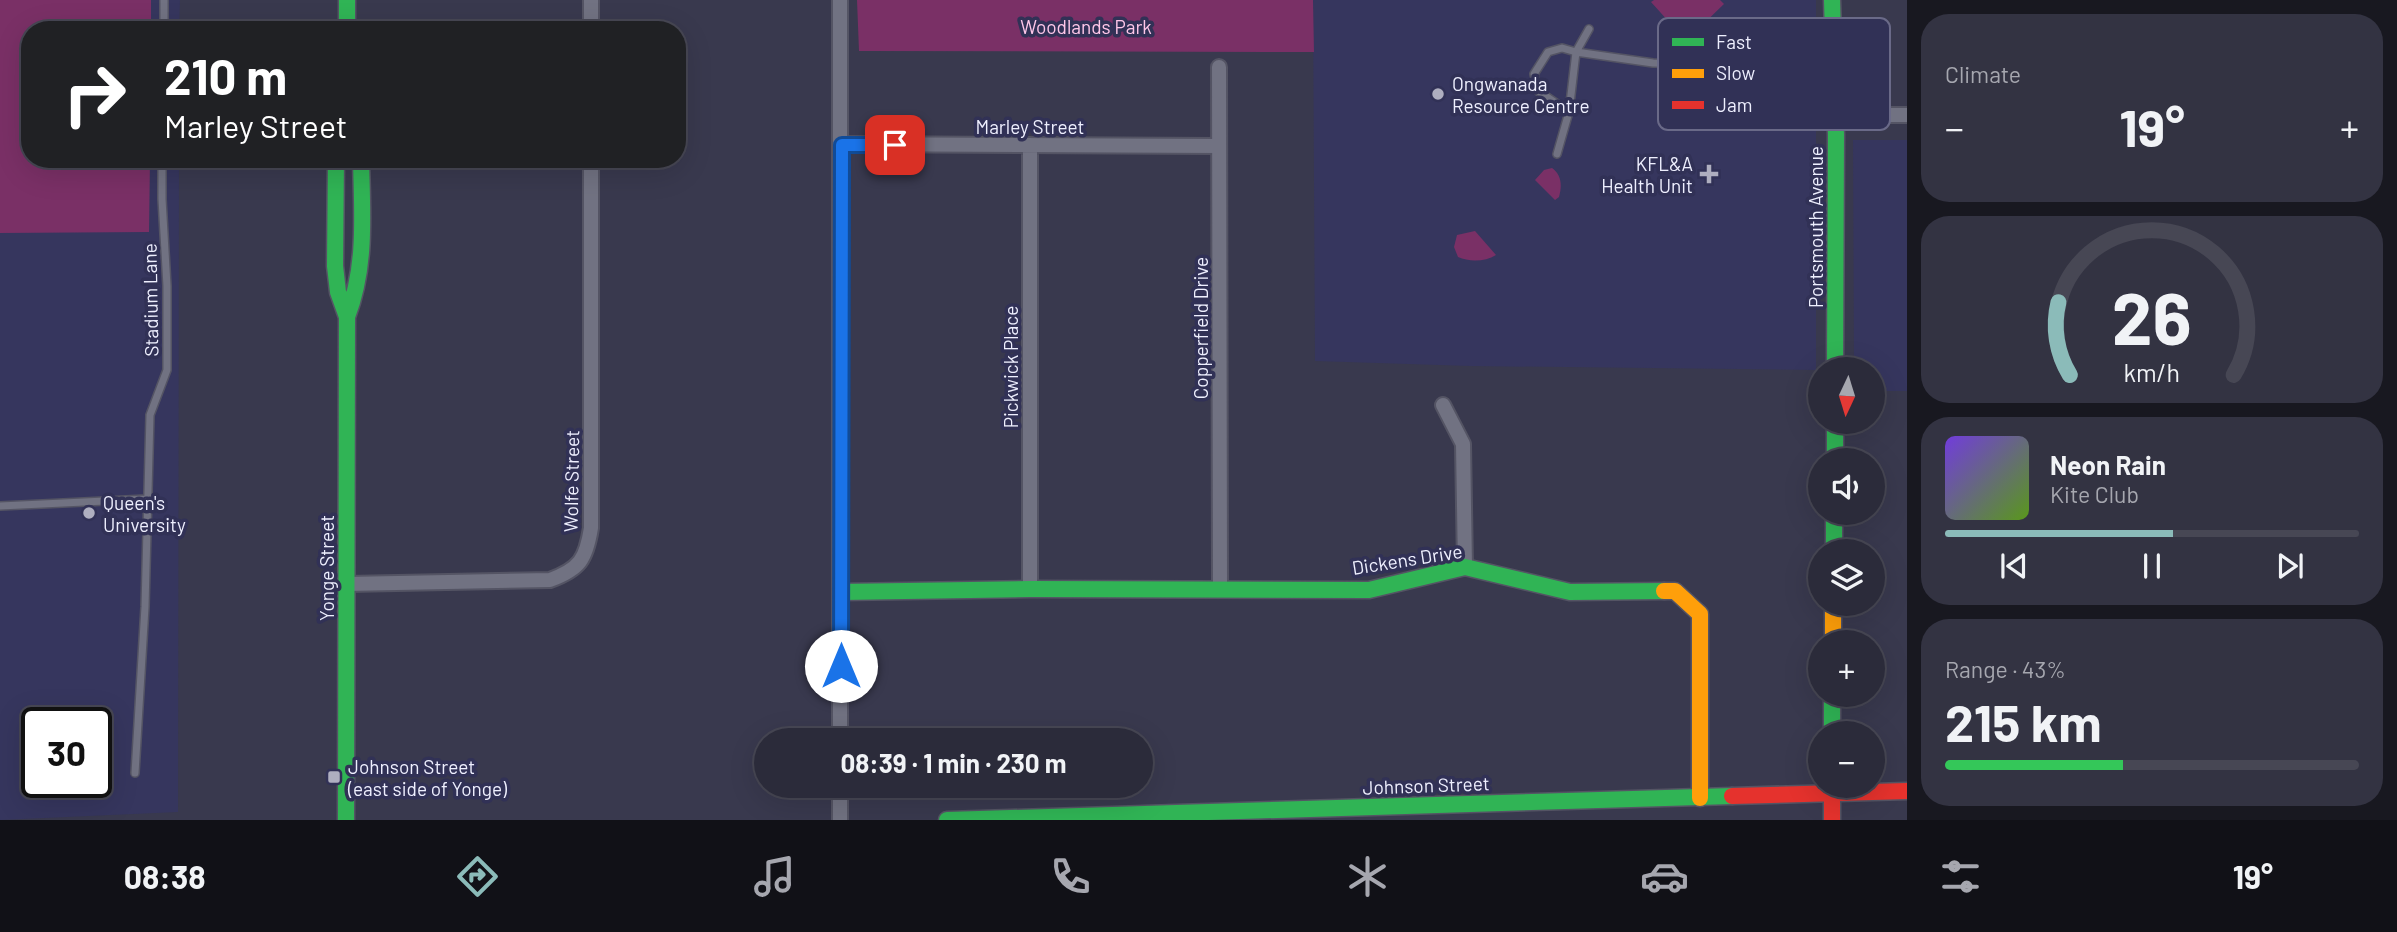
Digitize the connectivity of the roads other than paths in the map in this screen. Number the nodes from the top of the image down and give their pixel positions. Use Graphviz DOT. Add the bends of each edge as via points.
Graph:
graph roads {
  1 [pos="164,0"];
  2 [pos="347,0"];
  3 [pos="591,0"];
  4 [pos="840,0"];
  5 [pos="1832,0"];
  6 [pos="1832,18"];
  7 [pos="164,21"];
  8 [pos="346,21"];
  9 [pos="591,21"];
  10 [pos="1589,29"];
  11 [pos="1576,52"];
  12 [pos="1658,63"];
  13 [pos="1219,67"];
  14 [pos="1569,112"];
  15 [pos="1835,130"];
  16 [pos="842,145"];
  17 [pos="1030,145"];
  18 [pos="1219,146"];
  19 [pos="1557,153"];
  20 [pos="162,168"];
  21 [pos="336,168"];
  22 [pos="361,168"];
  23 [pos="591,168"];
  24 [pos="347,317"];
  25 [pos="1835,357"];
  26 [pos="1443,405"];
  27 [pos="147,499"];
  28 [pos="0,506"];
  29 [pos="1465,567"];
  30 [pos="346,584"];
  31 [pos="1030,589"];
  32 [pos="1220,589"];
  33 [pos="841,592"];
  34 [pos="840,728"];
  35 [pos="135,773"];
  36 [pos="1808,791"];
  37 [pos="1885,791"];
  38 [pos="1907,791"];
  39 [pos="840,798"];
  40 [pos="1700,798"];
  41 [pos="1832,798"];
  42 [pos="1128,817"];
  43 [pos="346,820"];
  44 [pos="840,820"];
  45 [pos="947,820"];
  46 [pos="1832,820"];
  1 -- 7 [label="lane"];
  2 -- 8 [label="street"];
  3 -- 9 [label="street"];
  4 -- 16 [label="street"];
  5 -- 6 [label="street, Portsmouth Avenue"];
  10 -- 11 [label="lane"];
  11 -- 12 [label="lane"];
  11 -- 14 [label="lane"];
  11 -- 14 [label="lane" via="1562,48 1548,52 1534,74 1538,92"];
  13 -- 18 [label="street, Copperfield Drive"];
  14 -- 19 [label="lane"];
  15 -- 25 [label="street, Portsmouth Avenue"];
  16 -- 17 [label="street, Marley Street"];
  16 -- 33 [label="street"];
  17 -- 18 [label="street, Marley Street"];
  17 -- 31 [label="street, Pickwick Place"];
  18 -- 32 [label="street, Copperfield Drive"];
  20 -- 27 [label="lane, Stadium Lane" via="167,370 150,415"];
  21 -- 24 [label="street, Yonge Street" via="335,266"];
  22 -- 24 [label="street, Yonge Street" via="361,270 357,296"];
  23 -- 30 [label="street, Wolfe Street" via="591,528 582,561 569,573 550,580"];
  24 -- 30 [label="street, Yonge Street"];
  26 -- 29 [label="street" via="1463,444"];
  27 -- 28 [label="lane"];
  27 -- 35 [label="lane, Stadium Lane"];
  29 -- 32 [label="street, Dickens Drive" via="1369,590"];
  29 -- 40 [label="street, Dickens Drive" via="1570,592 1675,591 1700,614"];
  30 -- 43 [label="street, Yonge Street"];
  31 -- 32 [label="street, Dickens Drive"];
  31 -- 33 [label="street, Dickens Drive"];
  33 -- 34 [label="street"];
  36 -- 40 [label="street, Johnson Street"];
  37 -- 38 [label="street, Johnson Street"];
  39 -- 44 [label="street"];
  40 -- 42 [label="street, Johnson Street"];
  41 -- 46 [label="street"];
  42 -- 45 [label="street, Johnson Street"];
}
